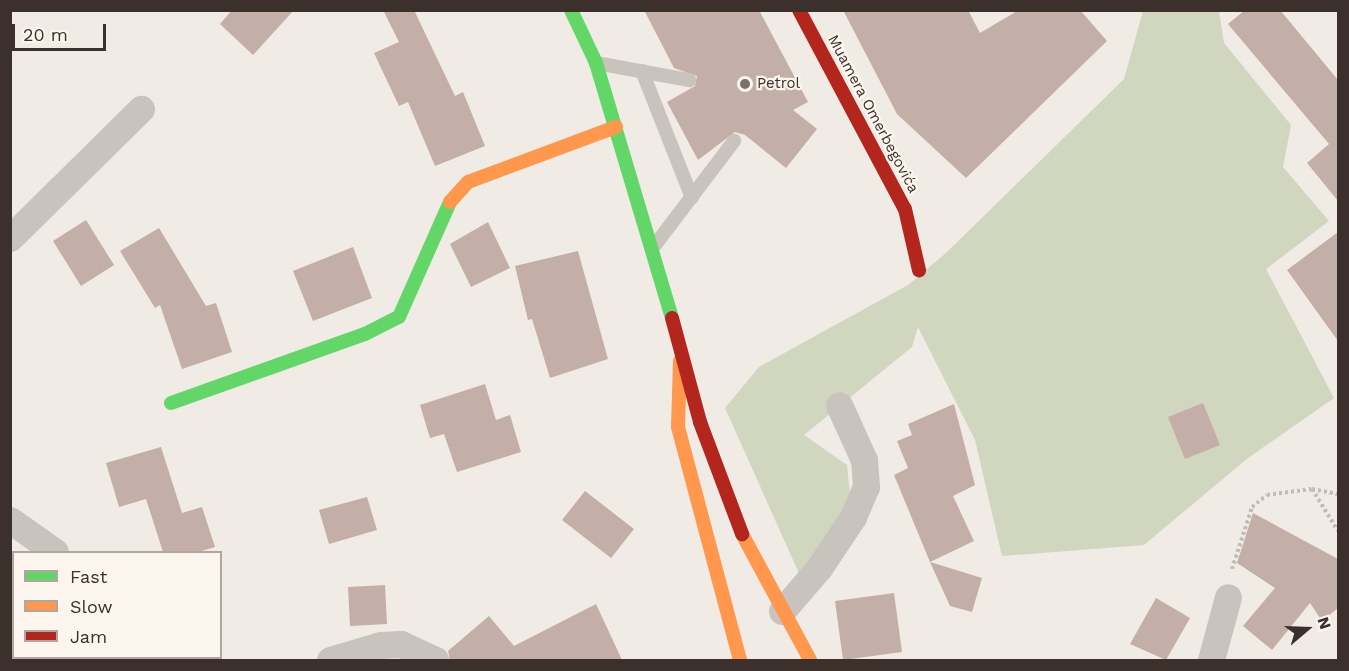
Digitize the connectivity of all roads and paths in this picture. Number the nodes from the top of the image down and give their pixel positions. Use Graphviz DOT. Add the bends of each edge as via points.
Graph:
graph roads {
  1 [pos="571,10"];
  2 [pos="799,10"];
  3 [pos="596,63"];
  4 [pos="642,72"];
  5 [pos="689,80"];
  6 [pos="141,110"];
  7 [pos="616,127"];
  8 [pos="734,141"];
  9 [pos="692,198"];
  10 [pos="10,238"];
  11 [pos="654,247"];
  12 [pos="919,270"];
  13 [pos="680,356"];
  14 [pos="171,403"];
  15 [pos="839,405"];
  16 [pos="1312,489"];
  17 [pos="1338,494"];
  18 [pos="10,520"];
  19 [pos="1338,531"];
  20 [pos="54,551"];
  21 [pos="1228,597"];
  22 [pos="782,611"];
  23 [pos="330,660"];
  24 [pos="435,660"];
  25 [pos="740,660"];
  26 [pos="810,660"];
  27 [pos="1211,660"];
  1 -- 3 [label="street"];
  2 -- 12 [label="street, Muamera Omerbegovića" via="905,209"];
  3 -- 4 [label="lane"];
  3 -- 7 [label="street"];
  4 -- 5 [label="lane"];
  4 -- 9 [label="lane"];
  6 -- 10 [label="street"];
  7 -- 11 [label="street"];
  7 -- 14 [label="street" via="468,182 449,202 437,225 399,317 365,334"];
  8 -- 9 [label="lane"];
  9 -- 11 [label="lane"];
  11 -- 13 [label="street"];
  13 -- 22 [label="street" via="748,550"];
  13 -- 25 [label="street" via="678,427"];
  15 -- 22 [label="street" via="864,460 866,487 853,517 819,568"];
  16 -- 17 [label="path"];
  16 -- 19 [label="path"];
  16 -- 21 [label="path" via="1267,495 1252,507 1231,570"];
  18 -- 20 [label="street"];
  21 -- 27 [label="street"];
  22 -- 26 [label="street"];
  23 -- 24 [label="street" via="381,645 401,644"];
}
